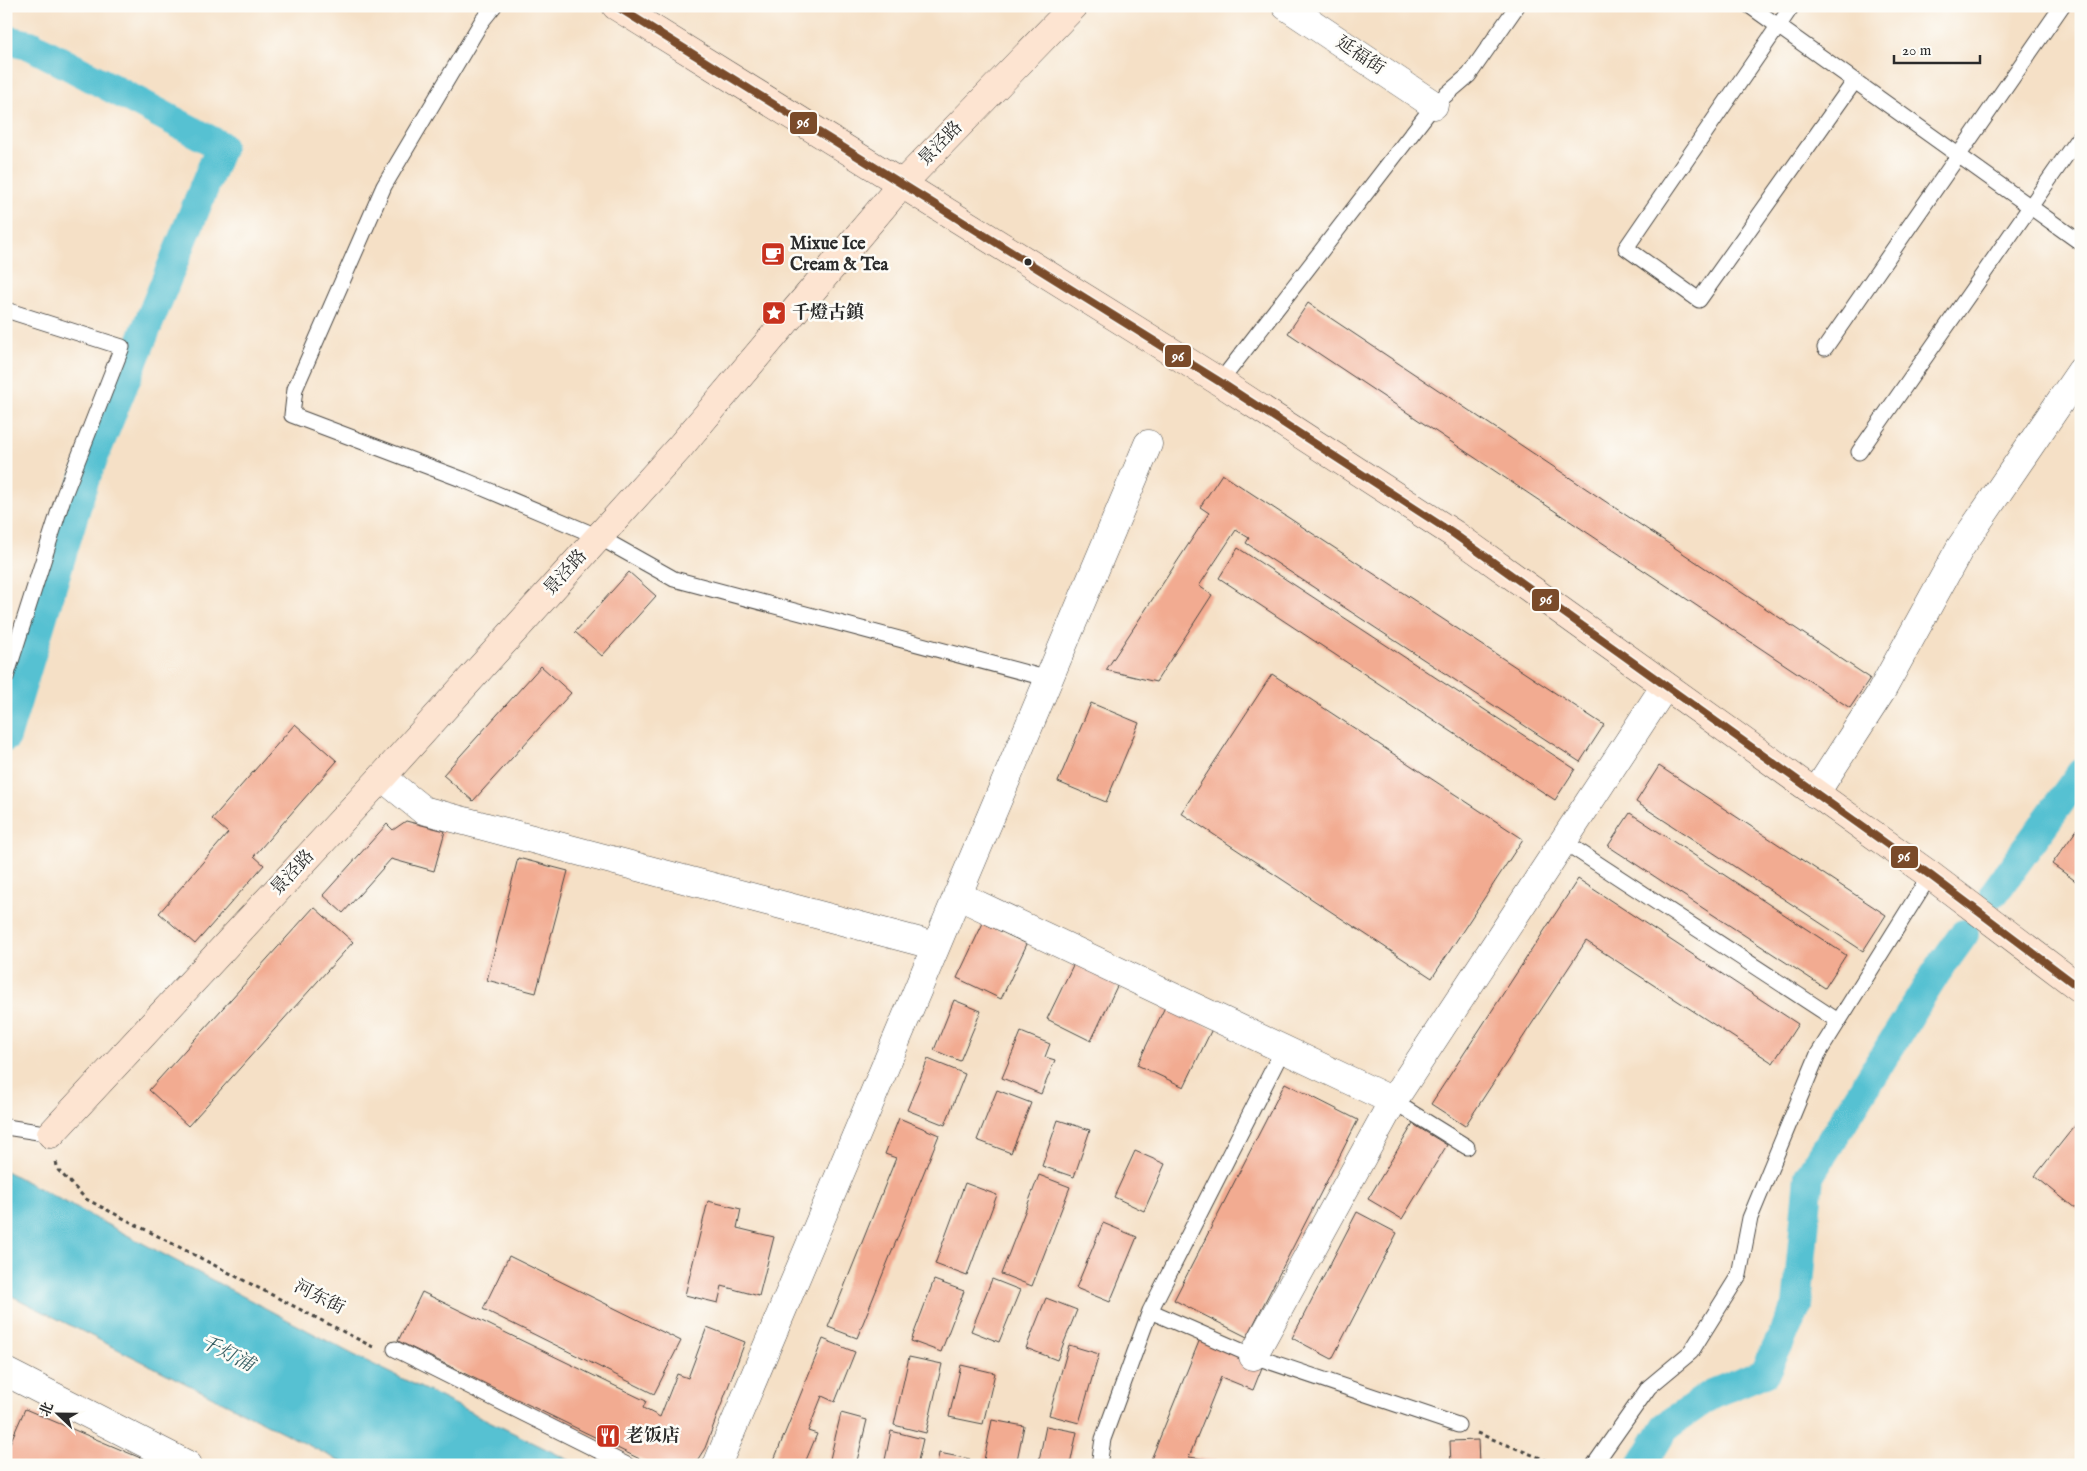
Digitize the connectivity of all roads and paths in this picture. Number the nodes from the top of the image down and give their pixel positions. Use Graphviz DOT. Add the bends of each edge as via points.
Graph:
graph roads {
  1 [pos="494,6"];
  2 [pos="616,6"];
  3 [pos="1074,6"];
  4 [pos="1286,6"];
  5 [pos="1517,6"];
  6 [pos="1750,6"];
  7 [pos="1792,6"];
  8 [pos="2062,6"];
  9 [pos="1778,27"];
  10 [pos="1854,82"];
  11 [pos="1434,105"];
  12 [pos="2081,134"];
  13 [pos="1958,156"];
  14 [pos="902,184"];
  15 [pos="2030,207"];
  16 [pos="2081,243"];
  17 [pos="6,310"];
  18 [pos="1825,348"];
  19 [pos="2081,371"];
  20 [pos="1220,382"];
  21 [pos="1148,444"];
  22 [pos="1859,452"];
  23 [pos="599,537"];
  24 [pos="6,677"];
  25 [pos="1049,679"];
  26 [pos="1665,686"];
  27 [pos="382,777"];
  28 [pos="1816,794"];
  29 [pos="1563,841"];
  30 [pos="1930,875"];
  31 [pos="957,895"];
  32 [pos="936,946"];
  33 [pos="2081,989"];
  34 [pos="1838,1021"];
  35 [pos="1284,1049"];
  36 [pos="1394,1100"];
  37 [pos="6,1127"];
  38 [pos="51,1134"];
  39 [pos="1467,1147"];
  40 [pos="1150,1311"];
  41 [pos="388,1350"];
  42 [pos="1253,1356"];
  43 [pos="8,1379"];
  44 [pos="1458,1425"];
  45 [pos="188,1465"];
  46 [pos="627,1465"];
  47 [pos="718,1465"];
  48 [pos="1099,1465"];
  49 [pos="1558,1465"];
  50 [pos="1594,1465"];
  1 -- 23 [label="lane" via="384,186 295,389 292,415 464,480"];
  2 -- 14 [label="street"];
  3 -- 14 [label="street, 景泾路"];
  4 -- 11 [label="street, 延福街"];
  5 -- 11 [label="lane" via="1469,74"];
  6 -- 9 [label="lane"];
  7 -- 9 [label="lane"];
  8 -- 13 [label="lane"];
  9 -- 10 [label="lane"];
  9 -- 10 [label="lane" via="1626,248 1700,300"];
  10 -- 13 [label="lane"];
  11 -- 20 [label="lane"];
  12 -- 15 [label="lane"];
  13 -- 15 [label="lane"];
  13 -- 18 [label="lane"];
  14 -- 20 [label="street"];
  14 -- 23 [label="street, 景泾路" via="679,448"];
  15 -- 16 [label="lane"];
  15 -- 22 [label="lane"];
  17 -- 24 [label="lane" via="122,347 64,495"];
  19 -- 28 [label="street" via="1960,548 1881,692"];
  20 -- 26 [label="street" via="1454,534"];
  21 -- 25 [label="street"];
  23 -- 25 [label="lane" via="674,579"];
  23 -- 27 [label="street, 景泾路"];
  25 -- 31 [label="street"];
  26 -- 28 [label="street"];
  26 -- 29 [label="street"];
  27 -- 32 [label="street" via="422,810"];
  27 -- 38 [label="street, 景泾路"];
  28 -- 30 [label="street"];
  29 -- 34 [label="lane"];
  29 -- 36 [label="street"];
  30 -- 33 [label="street"];
  30 -- 34 [label="lane"];
  31 -- 32 [label="street"];
  31 -- 35 [label="street"];
  32 -- 47 [label="street"];
  34 -- 50 [label="lane" via="1818,1054 1750,1218 1738,1275 1691,1352 1649,1388"];
  35 -- 36 [label="street"];
  35 -- 40 [label="lane"];
  36 -- 39 [label="lane"];
  36 -- 42 [label="street"];
  37 -- 38 [label="lane"];
  38 -- 41 [label="path, 河东街" via="58,1170 86,1199"];
  40 -- 42 [label="lane"];
  40 -- 48 [label="lane" via="1103,1439"];
  41 -- 46 [label="lane"];
  42 -- 44 [label="lane"];
  43 -- 45 [label="street"];
  44 -- 49 [label="path"];
}
